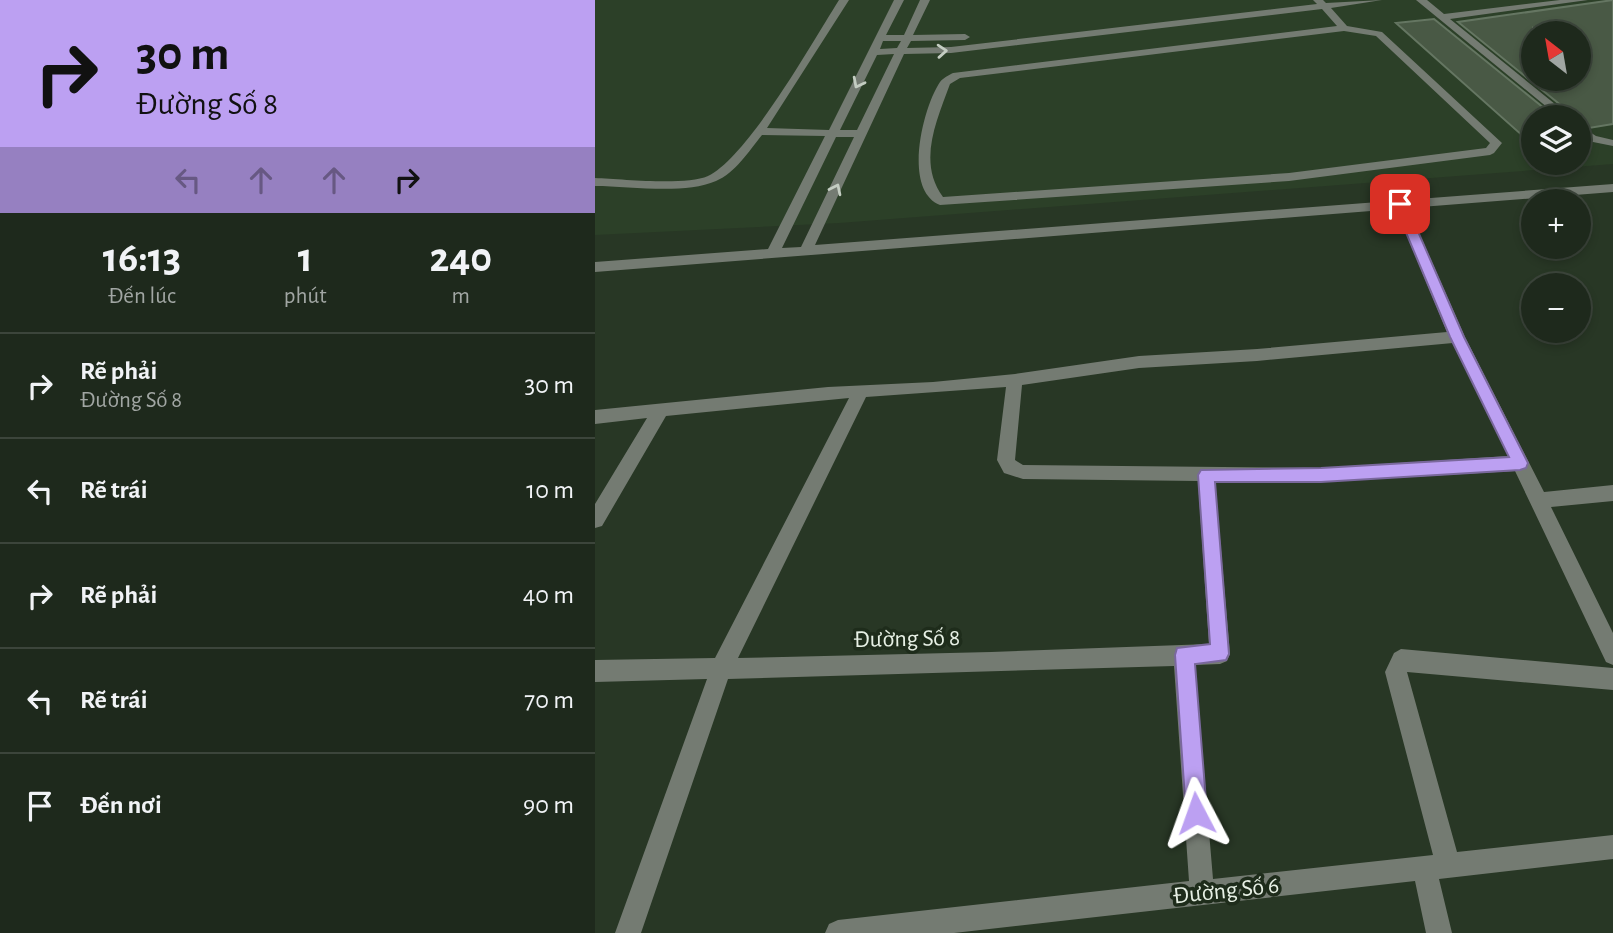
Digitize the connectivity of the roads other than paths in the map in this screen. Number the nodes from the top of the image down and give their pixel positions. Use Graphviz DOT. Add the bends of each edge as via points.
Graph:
graph roads {
  1 [pos="844,0"];
  2 [pos="899,0"];
  3 [pos="925,0"];
  4 [pos="1292,0"];
  5 [pos="1377,0"];
  6 [pos="1421,0"];
  7 [pos="1583,0"];
  8 [pos="1321,3"];
  9 [pos="1212,14"];
  10 [pos="1441,17"];
  11 [pos="1344,27"];
  12 [pos="882,38"];
  13 [pos="909,38"];
  14 [pos="874,52"];
  15 [pos="901,53"];
  16 [pos="1551,105"];
  17 [pos="758,131"];
  18 [pos="833,134"];
  19 [pos="863,134"];
  20 [pos="1591,138"];
  21 [pos="1613,143"];
  22 [pos="595,182"];
  23 [pos="1613,188"];
  24 [pos="1400,204"];
  25 [pos="806,251"];
  26 [pos="772,254"];
  27 [pos="595,267"];
  28 [pos="1457,337"];
  29 [pos="1015,380"];
  30 [pos="861,391"];
  31 [pos="661,410"];
  32 [pos="595,417"];
  33 [pos="1520,463"];
  34 [pos="1206,475"];
  35 [pos="1613,493"];
  36 [pos="1538,500"];
  37 [pos="595,520"];
  38 [pos="1184,655"];
  39 [pos="1613,655"];
  40 [pos="721,669"];
  41 [pos="595,671"];
  42 [pos="1613,678"];
  43 [pos="1613,847"];
  44 [pos="1436,867"];
  45 [pos="1202,892"];
  46 [pos="920,928"];
  47 [pos="628,933"];
  48 [pos="838,933"];
  49 [pos="1439,933"];
  1 -- 17 [label="street"];
  2 -- 12 [label="street"];
  3 -- 13 [label="street"];
  4 -- 9 [label="street"];
  5 -- 8 [label="street"];
  6 -- 10 [label="street"];
  7 -- 10 [label="street"];
  8 -- 9 [label="street"];
  8 -- 11 [label="street"];
  9 -- 13 [label="street" via="982,37"];
  15 -- 9 [label="street, one-way"];
  10 -- 16 [label="street"];
  11 -- 11 [label="street" via="1379,34 1496,143 1490,150 1289,177 940,201 930,191 922,147 945,82 957,75"];
  12 -- 13 [label="street"];
  12 -- 14 [label="street"];
  13 -- 15 [label="street"];
  14 -- 15 [label="street"];
  14 -- 18 [label="street, one-way"];
  15 -- 19 [label="street"];
  17 -- 18 [label="street"];
  17 -- 22 [label="street" via="713,178"];
  18 -- 19 [label="street"];
  18 -- 26 [label="street"];
  25 -- 19 [label="street, one-way"];
  20 -- 21 [label="street"];
  23 -- 24 [label="street"];
  24 -- 25 [label="street"];
  24 -- 28 [label="street"];
  25 -- 26 [label="street"];
  26 -- 27 [label="street"];
  28 -- 29 [label="street" via="1139,362"];
  28 -- 33 [label="street"];
  29 -- 30 [label="street"];
  29 -- 34 [label="street" via="1006,447 1010,468 1023,472"];
  30 -- 31 [label="street"];
  30 -- 40 [label="street"];
  31 -- 32 [label="street"];
  31 -- 37 [label="street"];
  33 -- 34 [label="street" via="1321,475"];
  33 -- 36 [label="street"];
  34 -- 38 [label="street, Đường Số 8" via="1220,654"];
  35 -- 36 [label="street"];
  36 -- 39 [label="street"];
  38 -- 40 [label="street, Đường Số 8"];
  38 -- 45 [label="street"];
  40 -- 41 [label="street, Đường Số 8"];
  40 -- 47 [label="street"];
  42 -- 44 [label="street" via="1401,660 1396,672"];
  43 -- 44 [label="street, Đường Số 6"];
  44 -- 45 [label="street, Đường Số 6"];
  44 -- 49 [label="street"];
  45 -- 46 [label="street, Đường Số 6"];
  46 -- 48 [label="street, Đường Số 6"];
}
